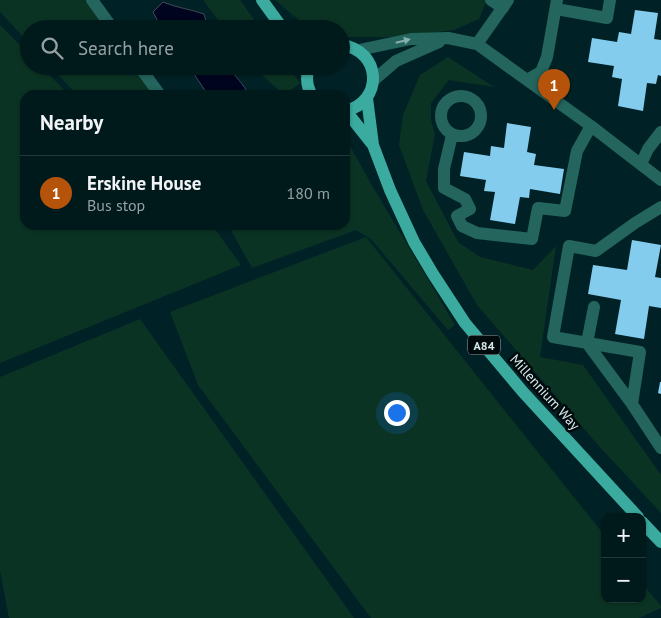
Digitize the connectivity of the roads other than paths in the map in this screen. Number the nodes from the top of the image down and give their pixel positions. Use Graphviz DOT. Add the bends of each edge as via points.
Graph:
graph roads {
  1 [pos="92,0"];
  2 [pos="262,0"];
  3 [pos="491,0"];
  4 [pos="610,0"];
  5 [pos="506,4"];
  6 [pos="556,4"];
  7 [pos="106,20"];
  8 [pos="278,20"];
  9 [pos="448,38"];
  10 [pos="477,44"];
  11 [pos="350,47"];
  12 [pos="359,50"];
  13 [pos="146,75"];
  14 [pos="307,75"];
  15 [pos="374,80"];
  16 [pos="527,80"];
  17 [pos="156,90"];
  18 [pos="308,90"];
  19 [pos="367,98"];
  20 [pos="350,109"];
  21 [pos="350,117"];
  22 [pos="591,126"];
  23 [pos="661,132"];
  24 [pos="452,134"];
  25 [pos="373,145"];
  26 [pos="641,164"];
  27 [pos="661,180"];
  28 [pos="661,207"];
  29 [pos="594,307"];
  30 [pos="587,343"];
  31 [pos="632,404"];
  32 [pos="661,448"];
  33 [pos="634,513"];
  34 [pos="646,526"];
  35 [pos="661,542"];
  1 -- 7 [label="street"];
  2 -- 8 [label="main road"];
  3 -- 5 [label="street"];
  4 -- 6 [label="street" via="607,18"];
  5 -- 10 [label="street"];
  6 -- 16 [label="street" via="547,57 541,72"];
  9 -- 10 [label="street"];
  12 -- 9 [label="street, one-way" via="412,39"];
  9 -- 15 [label="street" via="396,60"];
  10 -- 16 [label="street"];
  11 -- 12 [label="main road"];
  12 -- 15 [label="main road" via="370,64"];
  13 -- 17 [label="street"];
  14 -- 18 [label="main road"];
  15 -- 19 [label="main road, A84"];
  16 -- 22 [label="street"];
  19 -- 20 [label="main road, A84"];
  19 -- 25 [label="main road, Millennium Way / A84"];
  21 -- 25 [label="main road, Millennium Way / A84"];
  22 -- 24 [label="street" via="577,151 565,211 538,208 532,240 477,233 462,226 457,216 470,209 465,199 444,188 444,169"];
  22 -- 26 [label="street"];
  23 -- 26 [label="street"];
  25 -- 33 [label="main road, Millennium Way / A84" via="414,242 465,323 523,392"];
  26 -- 27 [label="street"];
  28 -- 30 [label="street" via="596,251 569,246 553,336"];
  29 -- 30 [label="street"];
  30 -- 31 [label="street"];
  30 -- 31 [label="street" via="640,352"];
  31 -- 32 [label="street"];
  34 -- 35 [label="main road"];
}
